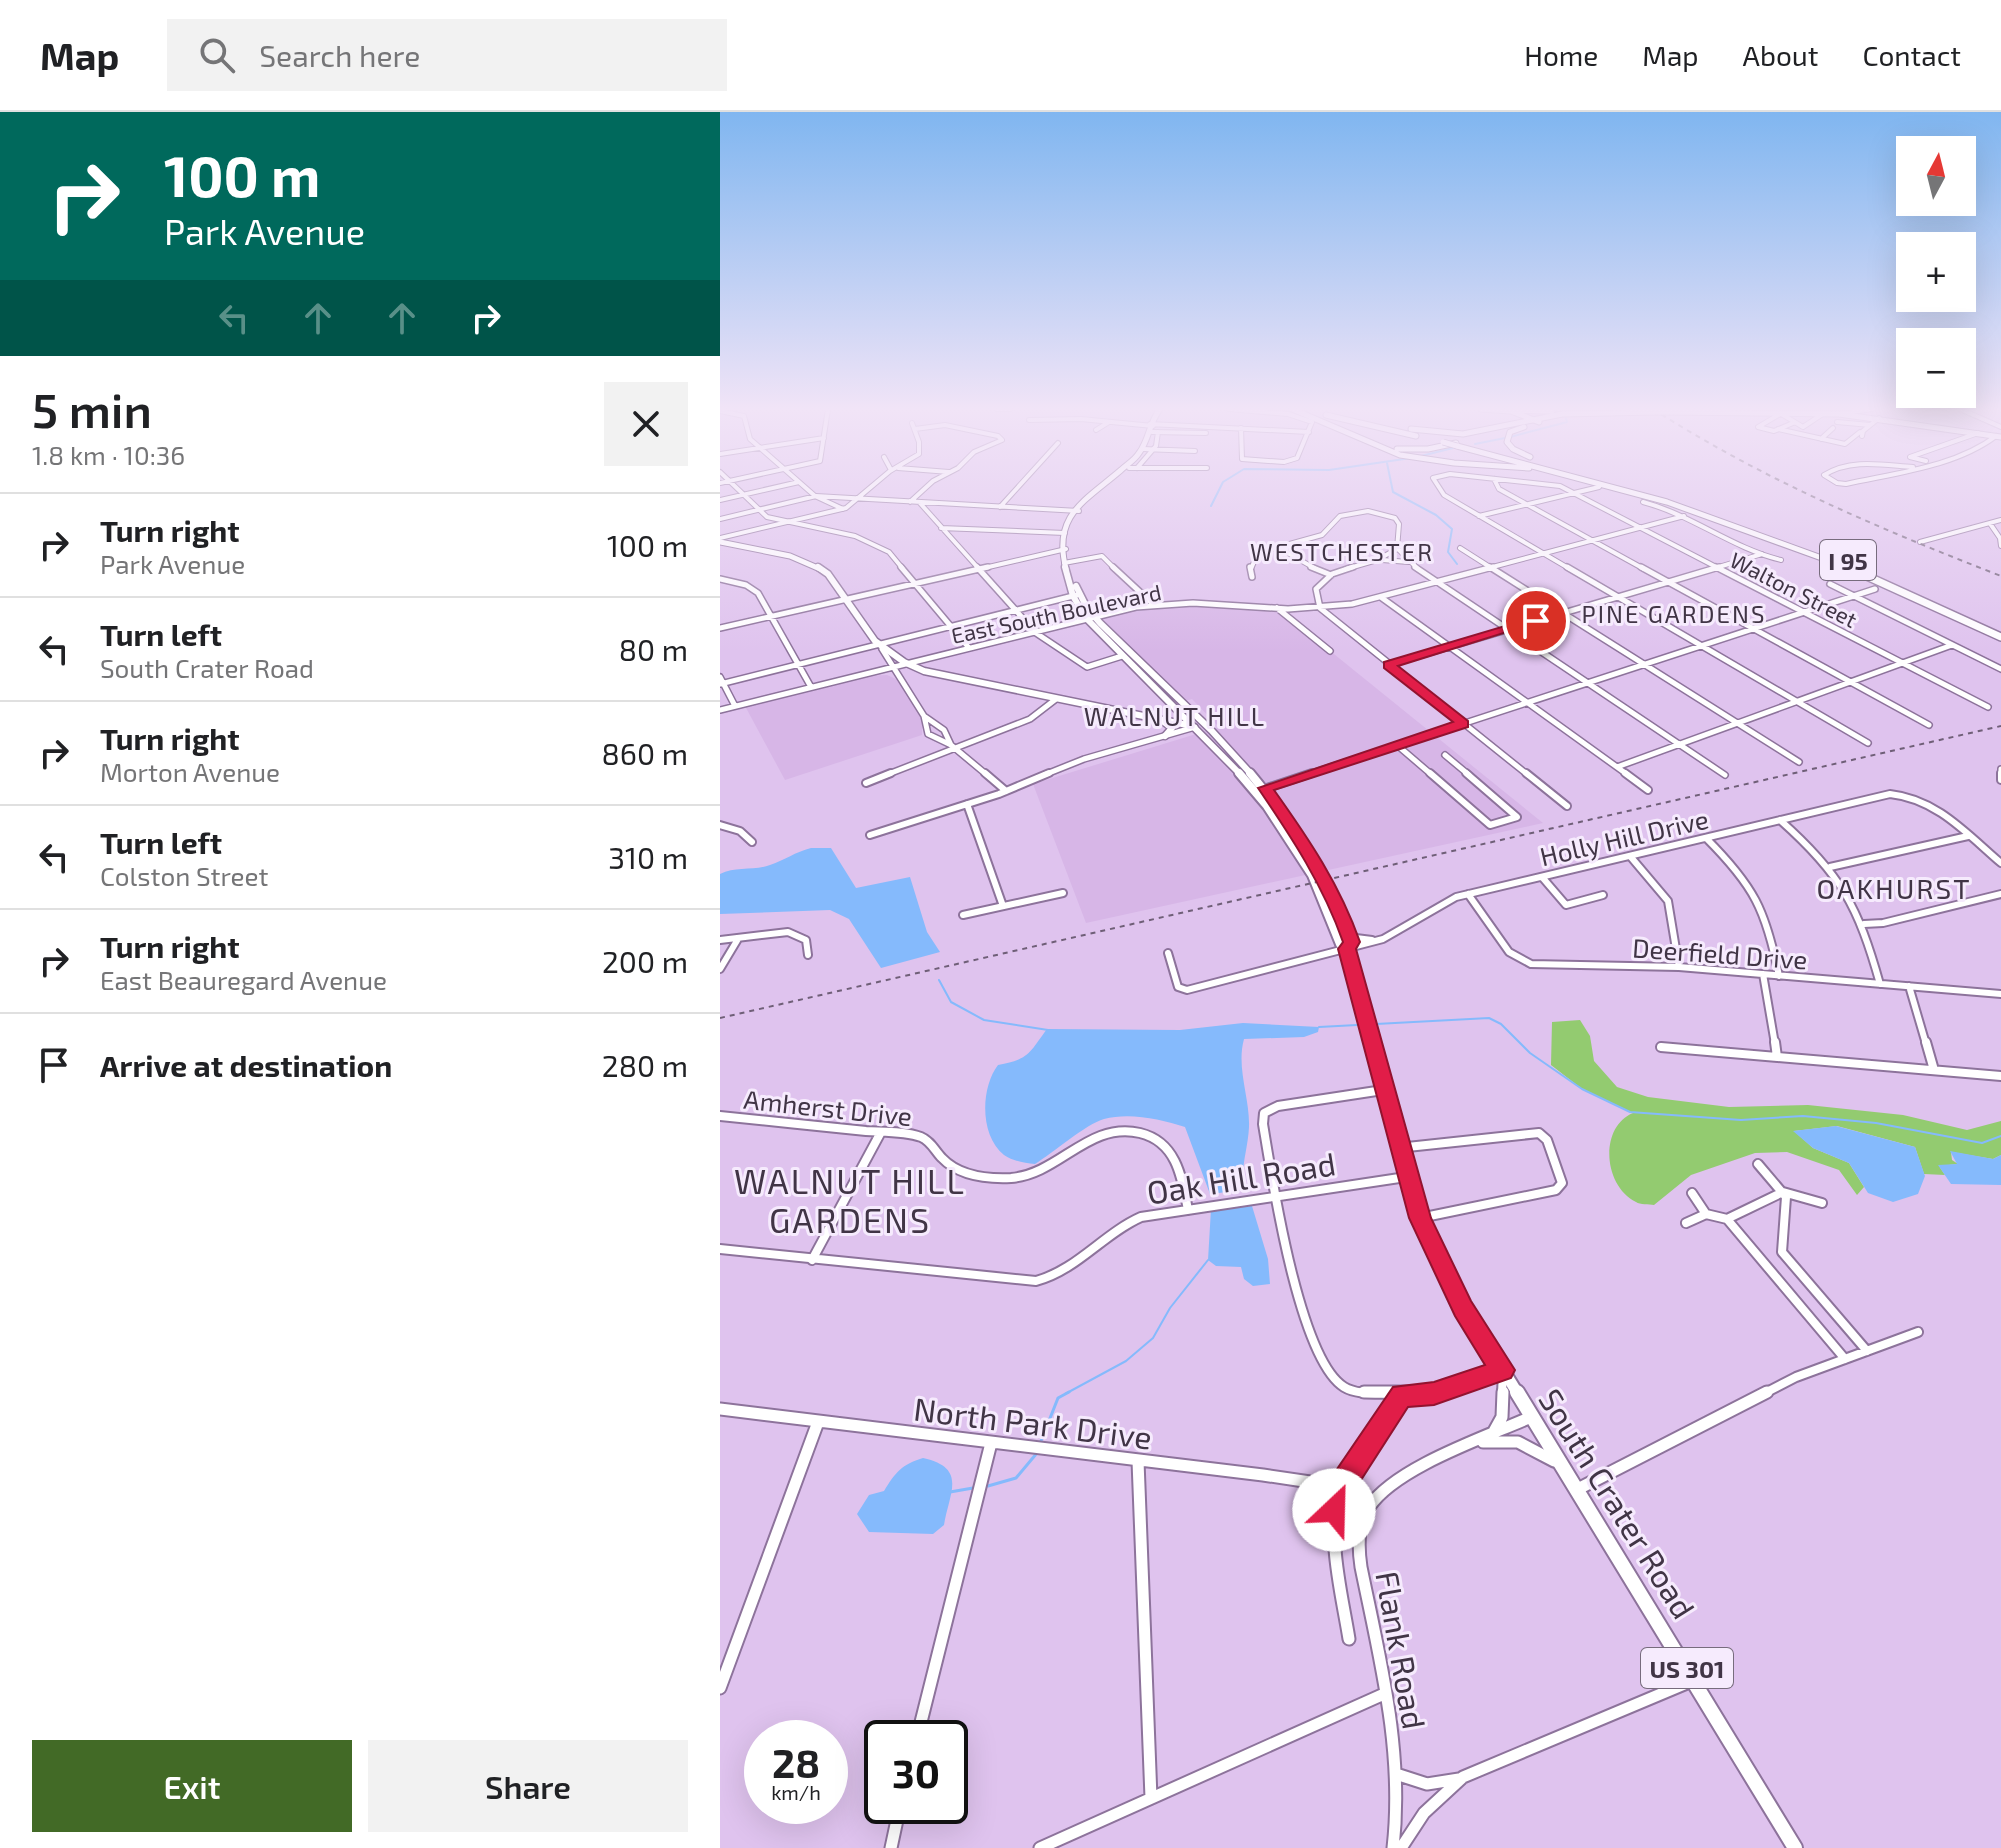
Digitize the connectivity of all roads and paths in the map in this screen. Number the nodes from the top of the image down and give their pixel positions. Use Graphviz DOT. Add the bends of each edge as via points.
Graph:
graph roads {
  1 [pos="739,490"];
  2 [pos="765,490"];
  3 [pos="809,490"];
  4 [pos="868,490"];
  5 [pos="923,490"];
  6 [pos="1015,490"];
  7 [pos="1100,490"];
  8 [pos="1102,490"];
  9 [pos="1439,490"];
  10 [pos="1502,490"];
  11 [pos="1565,490"];
  12 [pos="1580,490"];
  13 [pos="1630,490"];
  14 [pos="1646,490"];
  15 [pos="1573,493"];
  16 [pos="744,495"];
  17 [pos="816,496"];
  18 [pos="857,499"];
  19 [pos="720,500"];
  20 [pos="910,502"];
  21 [pos="919,502"];
  22 [pos="1643,502"];
  23 [pos="1526,504"];
  24 [pos="1000,507"];
  25 [pos="843,509"];
  26 [pos="759,510"];
  27 [pos="1077,510"];
  28 [pos="1479,516"];
  29 [pos="1684,516"];
  30 [pos="720,519"];
  31 [pos="2001,520"];
  32 [pos="787,522"];
  33 [pos="1991,525"];
  34 [pos="941,528"];
  35 [pos="1641,528"];
  36 [pos="1063,533"];
  37 [pos="720,540"];
  38 [pos="1593,541"];
  39 [pos="1920,542"];
  40 [pos="2001,546"];
  41 [pos="1277,547"];
  42 [pos="1397,548"];
  43 [pos="1460,548"];
  44 [pos="1063,549"];
  45 [pos="1544,554"];
  46 [pos="1762,554"];
  47 [pos="1379,560"];
  48 [pos="1781,560"];
  49 [pos="1067,562"];
  50 [pos="1409,562"];
  51 [pos="1717,567"];
  52 [pos="1492,568"];
  53 [pos="979,569"];
  54 [pos="1331,575"];
  55 [pos="1252,577"];
  56 [pos="720,580"];
  57 [pos="1438,582"];
  58 [pos="1669,582"];
  59 [pos="917,583"];
  60 [pos="1830,584"];
  61 [pos="1875,589"];
  62 [pos="1076,595"];
  63 [pos="1851,596"];
  64 [pos="1617,597"];
  65 [pos="1382,598"];
  66 [pos="846,600"];
  67 [pos="1154,605"];
  68 [pos="1277,608"];
  69 [pos="1320,608"];
  70 [pos="1016,610"];
  71 [pos="1804,612"];
  72 [pos="1564,613"];
  73 [pos="771,617"];
  74 [pos="1090,618"];
  75 [pos="951,626"];
  76 [pos="720,628"];
  77 [pos="1754,628"];
  78 [pos="1508,629"];
  79 [pos="2001,630"];
  80 [pos="1035,631"];
  81 [pos="2001,637"];
  82 [pos="1952,645"];
  83 [pos="1450,646"];
  84 [pos="1701,646"];
  85 [pos="879,647"];
  86 [pos="969,648"];
  87 [pos="1330,651"];
  88 [pos="1122,656"];
  89 [pos="1903,663"];
  90 [pos="798,664"];
  91 [pos="905,664"];
  92 [pos="1646,664"];
  93 [pos="1388,665"];
  94 [pos="892,667"];
  95 [pos="2001,669"];
  96 [pos="861,675"];
  97 [pos="899,678"];
  98 [pos="721,681"];
  99 [pos="1851,682"];
  100 [pos="1588,683"];
  101 [pos="811,687"];
  102 [pos="1056,699"];
  103 [pos="1797,702"];
  104 [pos="1528,703"];
  105 [pos="735,706"];
  106 [pos="1988,707"];
  107 [pos="720,710"];
  108 [pos="1178,710"];
  109 [pos="924,716"];
  110 [pos="1158,719"];
  111 [pos="1740,723"];
  112 [pos="1204,724"];
  113 [pos="1463,724"];
  114 [pos="1929,725"];
  115 [pos="1195,727"];
  116 [pos="1165,736"];
  117 [pos="1868,743"];
  118 [pos="1681,744"];
  119 [pos="1397,745"];
  120 [pos="953,747"];
  121 [pos="1445,755"];
  122 [pos="1799,762"];
  123 [pos="1617,767"];
  124 [pos="1725,775"];
  125 [pos="866,783"];
  126 [pos="1260,790"];
  127 [pos="1648,790"];
  128 [pos="1006,791"];
  129 [pos="967,804"];
  130 [pos="1567,806"];
  131 [pos="1780,820"];
  132 [pos="720,825"];
  133 [pos="870,835"];
  134 [pos="1968,836"];
  135 [pos="1706,838"];
  136 [pos="752,842"];
  137 [pos="1630,856"];
  138 [pos="2001,863"];
  139 [pos="1830,867"];
  140 [pos="1542,877"];
  141 [pos="1063,893"];
  142 [pos="1468,894"];
  143 [pos="2001,894"];
  144 [pos="1603,895"];
  145 [pos="1003,906"];
  146 [pos="963,915"];
  147 [pos="1864,924"];
  148 [pos="1348,932"];
  149 [pos="738,939"];
  150 [pos="1383,939"];
  151 [pos="720,940"];
  152 [pos="1347,949"];
  153 [pos="1168,953"];
  154 [pos="808,955"];
  155 [pos="1679,967"];
  156 [pos="720,969"];
  157 [pos="1763,974"];
  158 [pos="1779,976"];
  159 [pos="1880,984"];
  160 [pos="1909,986"];
  161 [pos="2001,994"];
  162 [pos="1661,1047"];
  163 [pos="1777,1057"];
  164 [pos="1934,1070"];
  165 [pos="2001,1076"];
  166 [pos="1383,1090"];
  167 [pos="720,1116"];
  168 [pos="881,1132"];
  169 [pos="1398,1148"];
  170 [pos="1758,1164"];
  171 [pos="1406,1177"];
  172 [pos="1783,1192"];
  173 [pos="1692,1193"];
  174 [pos="1275,1197"];
  175 [pos="1822,1203"];
  176 [pos="1188,1210"];
  177 [pos="1706,1214"];
  178 [pos="1420,1218"];
  179 [pos="1727,1219"];
  180 [pos="1686,1223"];
  181 [pos="720,1249"];
  182 [pos="812,1260"];
  183 [pos="1918,1332"];
  184 [pos="1867,1351"];
  185 [pos="1845,1359"];
  186 [pos="1503,1370"];
  187 [pos="1402,1395"];
  188 [pos="720,1409"];
  189 [pos="1531,1417"];
  190 [pos="818,1422"];
  191 [pos="1492,1435"];
  192 [pos="1477,1442"];
  193 [pos="991,1443"];
  194 [pos="1138,1461"];
  195 [pos="1562,1466"];
  196 [pos="1576,1490"];
  197 [pos="1339,1491"];
  198 [pos="1370,1504"];
  199 [pos="1349,1639"];
  200 [pos="1695,1680"];
  201 [pos="720,1688"];
  202 [pos="1384,1694"];
  203 [pos="922,1720"];
  204 [pos="1396,1774"];
  205 [pos="1463,1777"];
  206 [pos="1151,1798"];
  207 [pos="896,1824"];
  208 [pos="891,1848"];
  209 [pos="1040,1848"];
  210 [pos="1393,1848"];
  211 [pos="1401,1848"];
  212 [pos="1795,1848"];
  1 -- 16 [label="street"];
  2 -- 16 [label="street"];
  3 -- 17 [label="street"];
  4 -- 18 [label="street"];
  5 -- 20 [label="street"];
  6 -- 24 [label="street"];
  7 -- 27 [label="main road"];
  8 -- 27 [label="main road"];
  9 -- 28 [label="street, Walton Street"];
  10 -- 23 [label="street"];
  11 -- 15 [label="street, Walton Street"];
  12 -- 15 [label="street"];
  13 -- 81 [label="highway, I 95" via="1807,549"];
  14 -- 79 [label="highway, I 95" via="1804,543"];
  15 -- 23 [label="street"];
  15 -- 35 [label="street, Walton Street"];
  16 -- 19 [label="street"];
  16 -- 26 [label="street"];
  17 -- 18 [label="street"];
  17 -- 25 [label="street"];
  17 -- 26 [label="street"];
  18 -- 20 [label="street"];
  18 -- 25 [label="street"];
  20 -- 21 [label="street"];
  21 -- 24 [label="street"];
  21 -- 34 [label="street"];
  22 -- 29 [label="street"];
  23 -- 28 [label="street"];
  23 -- 38 [label="street"];
  24 -- 27 [label="street"];
  25 -- 32 [label="street"];
  26 -- 30 [label="street"];
  26 -- 32 [label="street"];
  27 -- 36 [label="main road"];
  28 -- 45 [label="street"];
  29 -- 35 [label="street, East South Boulevard"];
  29 -- 46 [label="street"];
  31 -- 33 [label="street"];
  32 -- 37 [label="street"];
  32 -- 59 [label="street" via="874,543"];
  33 -- 39 [label="street"];
  33 -- 40 [label="street"];
  34 -- 36 [label="street"];
  34 -- 53 [label="street"];
  35 -- 38 [label="street, East South Boulevard"];
  35 -- 51 [label="street, Walton Street"];
  36 -- 44 [label="main road, South Crater Road / US 301"];
  37 -- 66 [label="main road" via="810,563 828,574"];
  38 -- 45 [label="street, East South Boulevard"];
  38 -- 58 [label="street"];
  41 -- 42 [label="street" via="1323,534 1344,515 1363,511 1398,522"];
  41 -- 54 [label="street"];
  41 -- 55 [label="street" via="1253,559"];
  42 -- 47 [label="street"];
  42 -- 50 [label="street"];
  43 -- 52 [label="street"];
  44 -- 49 [label="main road, South Crater Road / US 301"];
  44 -- 53 [label="street"];
  45 -- 52 [label="street, East South Boulevard"];
  45 -- 64 [label="street"];
  46 -- 48 [label="street"];
  46 -- 51 [label="street"];
  47 -- 50 [label="street"];
  47 -- 54 [label="street"];
  49 -- 62 [label="main road, South Crater Road / US 301"];
  49 -- 67 [label="street" via="1104,557"];
  50 -- 57 [label="street"];
  51 -- 58 [label="street"];
  51 -- 71 [label="street, Walton Street"];
  52 -- 57 [label="street, East South Boulevard"];
  52 -- 72 [label="street"];
  53 -- 59 [label="street"];
  53 -- 70 [label="street"];
  54 -- 69 [label="street" via="1316,589"];
  56 -- 73 [label="street" via="754,589"];
  57 -- 65 [label="street, East South Boulevard"];
  57 -- 78 [label="street"];
  58 -- 64 [label="street"];
  58 -- 77 [label="street"];
  59 -- 66 [label="street"];
  59 -- 75 [label="street"];
  60 -- 63 [label="street"];
  61 -- 63 [label="street"];
  62 -- 70 [label="street"];
  62 -- 74 [label="main road, South Crater Road / US 301"];
  63 -- 71 [label="street"];
  63 -- 82 [label="street"];
  64 -- 72 [label="street"];
  64 -- 84 [label="street"];
  65 -- 69 [label="street, East South Boulevard"];
  65 -- 83 [label="street"];
  66 -- 73 [label="street"];
  66 -- 85 [label="main road"];
  67 -- 68 [label="street, East South Boulevard"];
  67 -- 74 [label="street, East South Boulevard"];
  68 -- 69 [label="street, East South Boulevard"];
  68 -- 87 [label="street"];
  69 -- 93 [label="street"];
  70 -- 75 [label="street"];
  70 -- 80 [label="street"];
  71 -- 77 [label="street"];
  71 -- 89 [label="street, Walton Street"];
  72 -- 78 [label="street"];
  72 -- 92 [label="street"];
  73 -- 76 [label="street"];
  73 -- 90 [label="street"];
  74 -- 80 [label="street, East South Boulevard"];
  74 -- 88 [label="main road, South Crater Road / US 301"];
  74 -- 112 [label="main road, South Crater Road / US 301"];
  75 -- 85 [label="street"];
  75 -- 86 [label="street"];
  77 -- 84 [label="street"];
  77 -- 99 [label="street"];
  78 -- 83 [label="street"];
  78 -- 100 [label="street"];
  80 -- 86 [label="street, East South Boulevard"];
  80 -- 88 [label="street" via="1087,667"];
  82 -- 89 [label="street"];
  82 -- 95 [label="street"];
  83 -- 93 [label="street"];
  83 -- 104 [label="street"];
  84 -- 92 [label="street"];
  84 -- 103 [label="street"];
  85 -- 90 [label="street"];
  85 -- 91 [label="main road"];
  85 -- 94 [label="street"];
  86 -- 91 [label="street, East South Boulevard"];
  88 -- 108 [label="main road, South Crater Road / US 301"];
  89 -- 99 [label="street"];
  89 -- 106 [label="street, Walton Street"];
  90 -- 98 [label="street"];
  90 -- 101 [label="street"];
  91 -- 94 [label="street, East South Boulevard"];
  91 -- 102 [label="main road"];
  92 -- 100 [label="street"];
  92 -- 111 [label="street"];
  93 -- 113 [label="street"];
  94 -- 96 [label="street, East South Boulevard"];
  94 -- 97 [label="street"];
  96 -- 97 [label="street"];
  96 -- 101 [label="street, East South Boulevard"];
  97 -- 109 [label="street"];
  98 -- 105 [label="street"];
  99 -- 103 [label="street"];
  99 -- 114 [label="street"];
  100 -- 104 [label="street"];
  100 -- 118 [label="street"];
  101 -- 105 [label="street, East South Boulevard"];
  102 -- 110 [label="main road"];
  102 -- 120 [label="street" via="1035,717"];
  103 -- 111 [label="street"];
  103 -- 117 [label="street"];
  104 -- 113 [label="street"];
  104 -- 123 [label="street"];
  105 -- 107 [label="street, East South Boulevard"];
  108 -- 110 [label="main road" via="1174,718"];
  108 -- 115 [label="main road, South Crater Road / US 301"];
  109 -- 120 [label="street" via="944,730"];
  109 -- 120 [label="street" via="928,734"];
  110 -- 115 [label="main road"];
  110 -- 116 [label="main road" via="1172,727"];
  111 -- 118 [label="street"];
  111 -- 122 [label="street"];
  112 -- 115 [label="main road"];
  112 -- 126 [label="main road, South Crater Road / US 301"];
  113 -- 119 [label="street"];
  113 -- 130 [label="street"];
  115 -- 116 [label="street"];
  115 -- 126 [label="main road, South Crater Road / US 301"];
  116 -- 128 [label="street" via="1084,759"];
  118 -- 123 [label="street"];
  118 -- 124 [label="street"];
  119 -- 121 [label="street" via="1490,825 1517,817"];
  119 -- 126 [label="street"];
  120 -- 125 [label="street"];
  120 -- 128 [label="street"];
  123 -- 127 [label="street"];
  126 -- 148 [label="main road, South Crater Road / US 301" via="1323,874"];
  126 -- 152 [label="main road, South Crater Road / US 301" via="1312,875 1340,944"];
  128 -- 129 [label="street"];
  129 -- 133 [label="street"];
  129 -- 145 [label="street"];
  131 -- 134 [label="street, Holly Hill Drive" via="1890,794 1920,799"];
  131 -- 135 [label="street, Holly Hill Drive"];
  131 -- 139 [label="street"];
  132 -- 136 [label="street" via="737,829"];
  134 -- 138 [label="street"];
  134 -- 139 [label="street"];
  135 -- 137 [label="street, Holly Hill Drive"];
  135 -- 158 [label="street" via="1760,900"];
  137 -- 140 [label="street, Holly Hill Drive"];
  137 -- 155 [label="street" via="1668,901"];
  139 -- 147 [label="street"];
  140 -- 142 [label="street, Holly Hill Drive"];
  140 -- 144 [label="street" via="1566,905"];
  141 -- 145 [label="street"];
  142 -- 150 [label="street, Holly Hill Drive" via="1438,905"];
  142 -- 155 [label="street, Deerfield Drive" via="1500,942 1523,962"];
  143 -- 147 [label="street"];
  145 -- 146 [label="street"];
  147 -- 159 [label="street"];
  148 -- 150 [label="street" via="1362,940"];
  148 -- 152 [label="main road, South Crater Road / US 301" via="1352,942"];
  149 -- 151 [label="street"];
  149 -- 154 [label="street" via="793,933 806,940"];
  149 -- 156 [label="street"];
  150 -- 152 [label="street, Holly Hill Drive"];
  152 -- 153 [label="street, Holly Hill Drive" via="1187,990 1178,987"];
  152 -- 166 [label="main road, South Crater Road / US 301"];
  155 -- 157 [label="street, Deerfield Drive"];
  157 -- 158 [label="street, Deerfield Drive"];
  157 -- 163 [label="street"];
  158 -- 159 [label="street, Deerfield Drive"];
  159 -- 160 [label="street, Deerfield Drive"];
  160 -- 161 [label="street, Deerfield Drive"];
  160 -- 164 [label="street"];
  162 -- 163 [label="street"];
  163 -- 164 [label="street"];
  164 -- 165 [label="street"];
  166 -- 169 [label="main road, South Crater Road / US 301"];
  166 -- 174 [label="street" via="1266,1111 1263,1124"];
  167 -- 168 [label="street, Amherst Drive"];
  168 -- 176 [label="street, Amherst Drive" via="925,1138 953,1167 1007,1178 1045,1170 1100,1132 1139,1132 1160,1140 1176,1156"];
  168 -- 182 [label="street"];
  169 -- 171 [label="main road, South Crater Road / US 301"];
  169 -- 178 [label="street" via="1539,1133 1547,1140 1562,1183 1556,1190"];
  170 -- 172 [label="street"];
  171 -- 174 [label="street, Oak Hill Road"];
  171 -- 178 [label="main road, South Crater Road / US 301"];
  172 -- 175 [label="street"];
  172 -- 179 [label="street"];
  172 -- 184 [label="street" via="1782,1252"];
  173 -- 177 [label="street"];
  174 -- 176 [label="street, Oak Hill Road"];
  174 -- 187 [label="street" via="1301,1300 1329,1374 1350,1389"];
  176 -- 182 [label="street, Oak Hill Road" via="1129,1222 1062,1273 1036,1281"];
  177 -- 179 [label="street"];
  177 -- 180 [label="street"];
  178 -- 186 [label="main road, South Crater Road / US 301" via="1463,1308"];
  179 -- 185 [label="street"];
  181 -- 182 [label="street, Oak Hill Road"];
  183 -- 184 [label="street"];
  184 -- 185 [label="street"];
  185 -- 196 [label="street" via="1796,1377"];
  186 -- 187 [label="street" via="1434,1393"];
  186 -- 189 [label="main road, South Crater Road / US 301"];
  186 -- 191 [label="street" via="1503,1413"];
  187 -- 197 [label="street"];
  188 -- 190 [label="street, North Park Drive"];
  189 -- 191 [label="street"];
  189 -- 195 [label="main road, South Crater Road / US 301"];
  190 -- 193 [label="street, North Park Drive"];
  190 -- 201 [label="street"];
  191 -- 192 [label="street"];
  192 -- 195 [label="street" via="1524,1444"];
  192 -- 198 [label="street" via="1388,1487"];
  193 -- 194 [label="street, North Park Drive"];
  193 -- 203 [label="street"];
  194 -- 197 [label="street, North Park Drive" via="1308,1482"];
  194 -- 206 [label="street"];
  195 -- 196 [label="main road, South Crater Road / US 301"];
  196 -- 200 [label="main road, South Crater Road / US 301"];
  197 -- 198 [label="street, North Park Drive"];
  197 -- 199 [label="street" via="1336,1547"];
  198 -- 202 [label="street, Flank Road" via="1358,1545"];
  200 -- 205 [label="street"];
  200 -- 212 [label="main road, South Crater Road / US 301"];
  202 -- 204 [label="street, Flank Road"];
  202 -- 206 [label="street"];
  204 -- 205 [label="street" via="1426,1785"];
  204 -- 210 [label="street, Flank Road"];
  205 -- 211 [label="street" via="1424,1813"];
  206 -- 209 [label="street"];
  207 -- 208 [label="street"];
}
